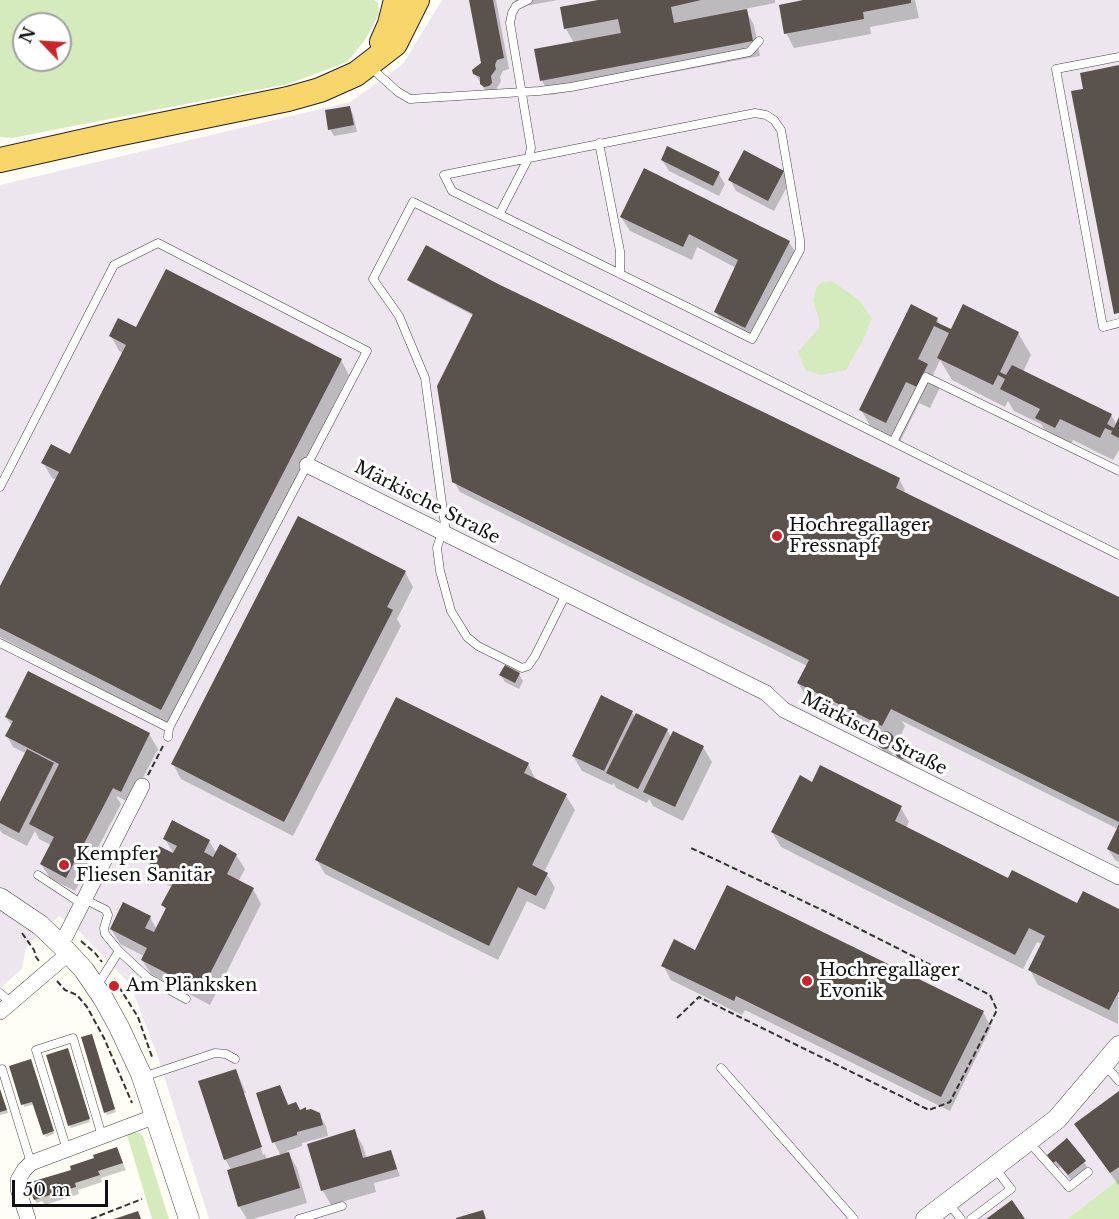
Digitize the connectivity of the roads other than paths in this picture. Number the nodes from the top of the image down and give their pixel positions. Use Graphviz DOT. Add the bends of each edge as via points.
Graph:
graph roads {
  1 [pos="396,0"];
  2 [pos="417,0"];
  3 [pos="528,0"];
  4 [pos="759,40"];
  5 [pos="1119,57"];
  6 [pos="371,62"];
  7 [pos="522,92"];
  8 [pos="599,143"];
  9 [pos="4,157"];
  10 [pos="529,157"];
  11 [pos="500,213"];
  12 [pos="620,273"];
  13 [pos="1119,323"];
  14 [pos="893,442"];
  15 [pos="307,465"];
  16 [pos="1119,471"];
  17 [pos="0,487"];
  18 [pos="444,533"];
  19 [pos="1119,555"];
  20 [pos="567,594"];
  21 [pos="0,643"];
  22 [pos="169,728"];
  23 [pos="168,737"];
  24 [pos="142,786"];
  25 [pos="38,875"];
  26 [pos="1119,877"];
  27 [pos="0,898"];
  28 [pos="83,902"];
  29 [pos="65,949"];
  30 [pos="119,951"];
  31 [pos="96,988"];
  32 [pos="186,999"];
  33 [pos="3,1002"];
  34 [pos="1119,1046"];
  35 [pos="235,1059"];
  36 [pos="1104,1064"];
  37 [pos="721,1068"];
  38 [pos="2,1069"];
  39 [pos="142,1077"];
  40 [pos="1119,1081"];
  41 [pos="149,1119"];
  42 [pos="102,1136"];
  43 [pos="1028,1141"];
  44 [pos="67,1150"];
  45 [pos="31,1163"];
  46 [pos="995,1167"];
  47 [pos="1088,1172"];
  48 [pos="948,1202"];
  49 [pos="342,1206"];
  50 [pos="28,1219"];
  51 [pos="189,1219"];
  52 [pos="299,1219"];
  53 [pos="854,1219"];
  54 [pos="926,1219"];
  55 [pos="961,1219"];
  56 [pos="971,1219"];
  1 -- 6 [label="main road" via="390,24"];
  2 -- 6 [label="main road" via="395,44"];
  3 -- 7 [label="lane" via="516,6 510,23"];
  4 -- 7 [label="lane" via="749,52 571,87"];
  5 -- 13 [label="lane" via="1056,69 1104,327"];
  6 -- 7 [label="lane" via="398,92 410,99"];
  6 -- 9 [label="main road" via="345,80 288,99"];
  7 -- 10 [label="lane"];
  8 -- 10 [label="lane"];
  8 -- 12 [label="lane" via="620,251"];
  8 -- 12 [label="lane" via="755,113 774,120 781,130 789,171 800,250 752,339"];
  10 -- 11 [label="lane"];
  10 -- 11 [label="lane" via="444,175 452,191"];
  11 -- 12 [label="lane"];
  14 -- 16 [label="lane" via="926,377"];
  14 -- 18 [label="lane" via="413,202 372,279 399,316 425,378"];
  14 -- 19 [label="lane"];
  15 -- 17 [label="lane" via="367,351 158,243 114,265"];
  15 -- 18 [label="street, Märkische Straße"];
  15 -- 22 [label="lane"];
  18 -- 20 [label="street, Märkische Straße"];
  18 -- 20 [label="lane" via="437,548 451,611 467,637 478,646 522,668 536,656"];
  20 -- 26 [label="street, Märkische Straße" via="766,693 784,710"];
  21 -- 22 [label="lane"];
  22 -- 23 [label="lane"];
  24 -- 28 [label="street"];
  25 -- 28 [label="lane"];
  27 -- 29 [label="street" via="40,925"];
  28 -- 29 [label="street"];
  28 -- 30 [label="lane" via="106,910 105,934"];
  29 -- 31 [label="street"];
  29 -- 33 [label="street" via="49,972"];
  30 -- 31 [label="lane"];
  30 -- 32 [label="lane" via="148,978"];
  31 -- 39 [label="street"];
  34 -- 36 [label="street"];
  35 -- 39 [label="lane" via="215,1053"];
  36 -- 40 [label="lane"];
  36 -- 43 [label="street" via="1058,1119"];
  37 -- 53 [label="lane"];
  38 -- 45 [label="lane"];
  39 -- 41 [label="street"];
  41 -- 42 [label="street"];
  41 -- 51 [label="street"];
  42 -- 44 [label="street"];
  42 -- 44 [label="lane" via="73,1038 36,1050"];
  43 -- 46 [label="street"];
  43 -- 47 [label="lane" via="1069,1187"];
  44 -- 45 [label="street"];
  45 -- 50 [label="street" via="18,1180"];
  46 -- 48 [label="street"];
  46 -- 56 [label="lane" via="1011,1189"];
  48 -- 54 [label="street"];
  48 -- 55 [label="lane"];
  49 -- 52 [label="lane"];
}
